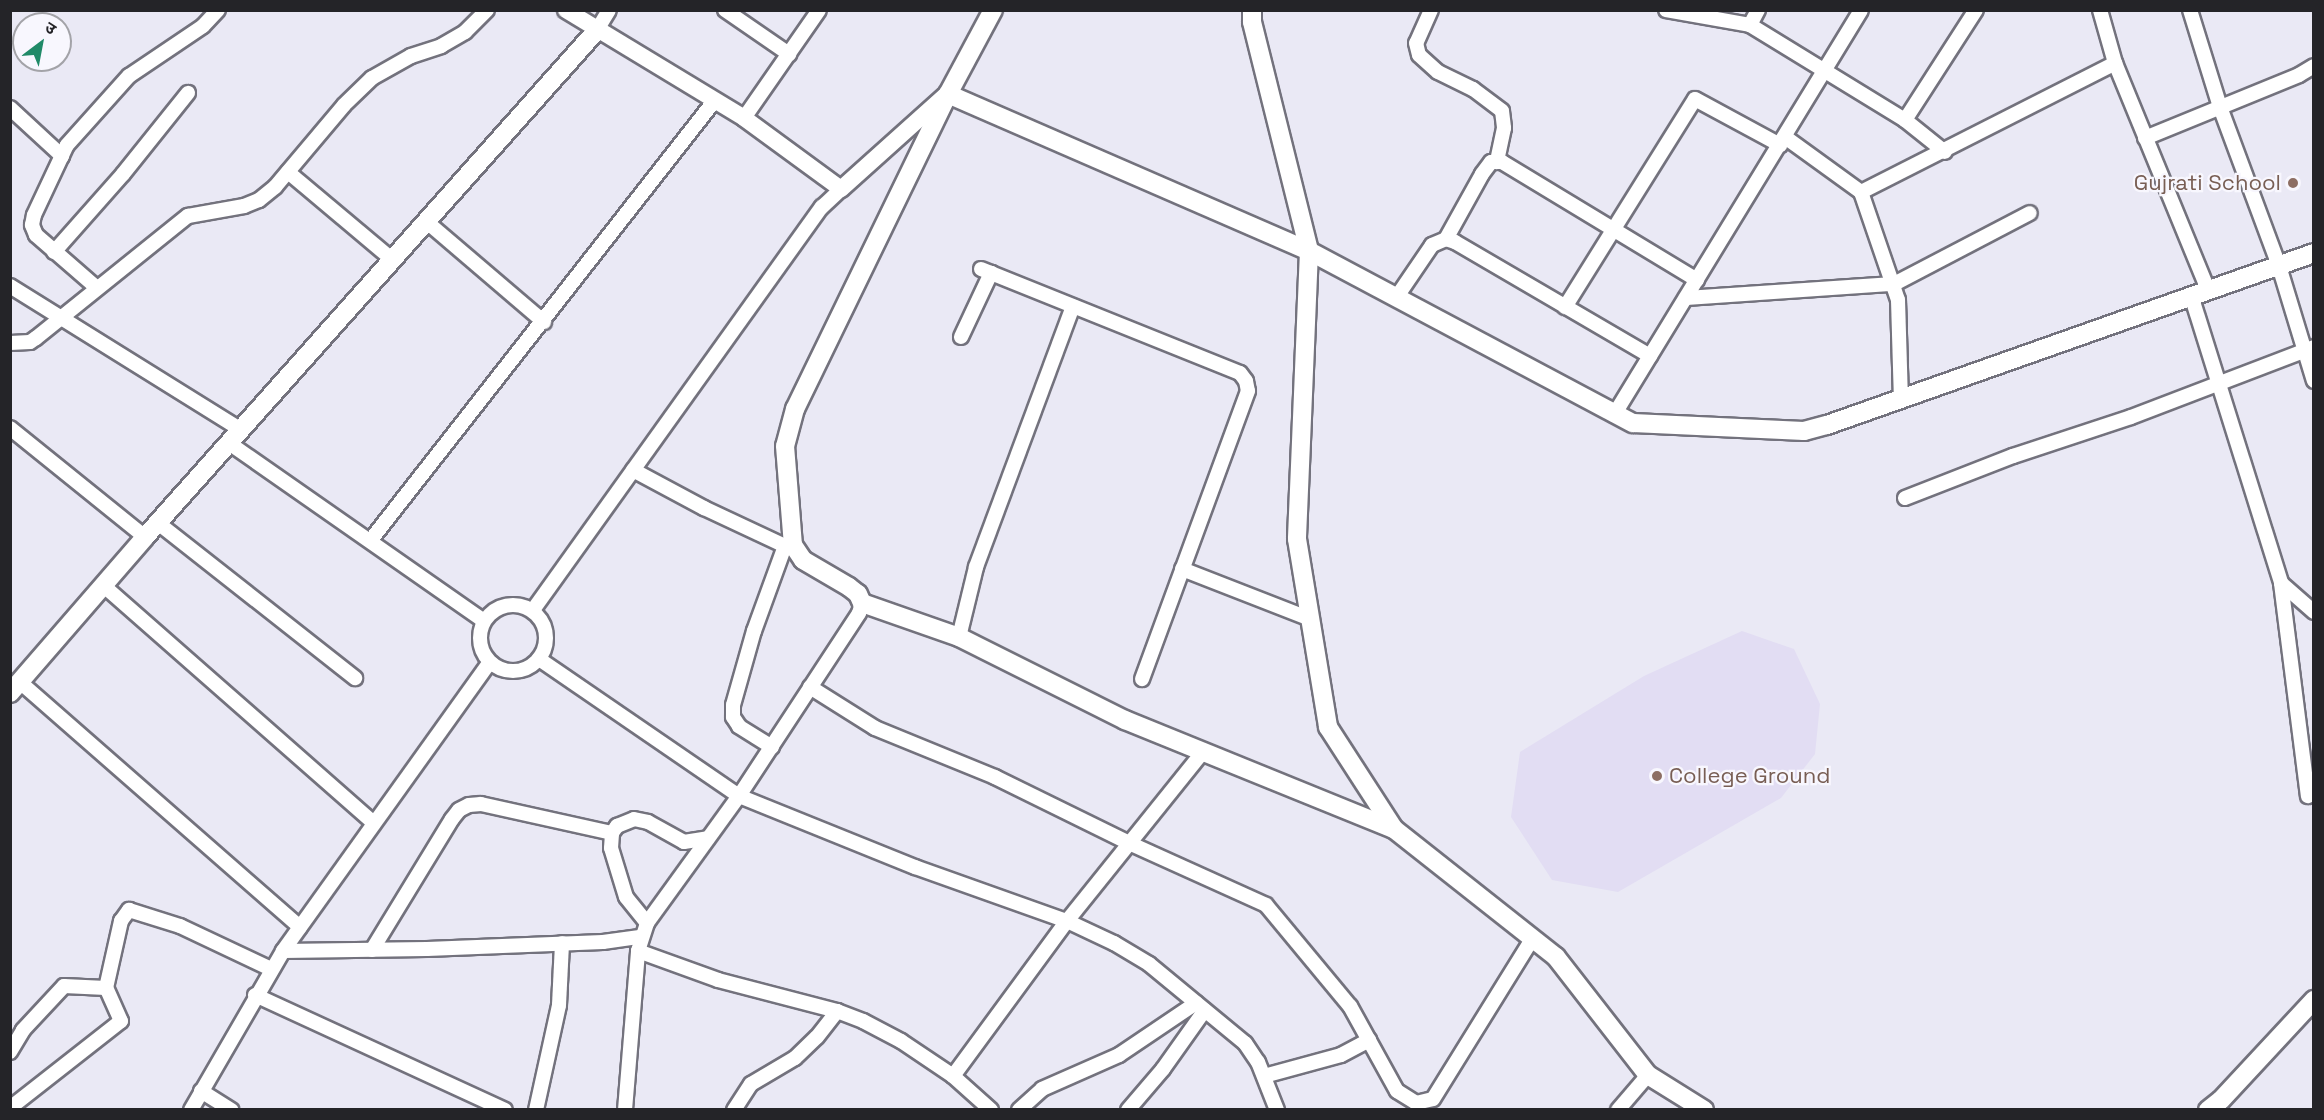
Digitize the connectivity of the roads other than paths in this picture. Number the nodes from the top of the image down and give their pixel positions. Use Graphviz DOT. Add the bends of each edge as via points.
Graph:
graph roads {
  1 [pos="218,10"];
  2 [pos="487,10"];
  3 [pos="566,10"];
  4 [pos="609,10"];
  5 [pos="725,10"];
  6 [pos="819,10"];
  7 [pos="993,10"];
  8 [pos="1252,10"];
  9 [pos="1431,10"];
  10 [pos="1666,10"];
  11 [pos="1758,10"];
  12 [pos="1862,10"];
  13 [pos="1976,10"];
  14 [pos="2100,10"];
  15 [pos="2190,10"];
  16 [pos="1750,26"];
  17 [pos="597,30"];
  18 [pos="789,54"];
  19 [pos="2115,63"];
  20 [pos="2313,66"];
  21 [pos="1826,70"];
  22 [pos="188,93"];
  23 [pos="948,93"];
  24 [pos="715,100"];
  25 [pos="2220,107"];
  26 [pos="10,108"];
  27 [pos="744,118"];
  28 [pos="1905,120"];
  29 [pos="2145,138"];
  30 [pos="1782,141"];
  31 [pos="1945,152"];
  32 [pos="62,156"];
  33 [pos="1497,162"];
  34 [pos="288,172"];
  35 [pos="841,189"];
  36 [pos="1861,192"];
  37 [pos="2030,213"];
  38 [pos="427,222"];
  39 [pos="1612,229"];
  40 [pos="1446,239"];
  41 [pos="1309,251"];
  42 [pos="54,252"];
  43 [pos="2313,253"];
  44 [pos="393,260"];
  45 [pos="2279,267"];
  46 [pos="1697,280"];
  47 [pos="1894,284"];
  48 [pos="10,286"];
  49 [pos="97,288"];
  50 [pos="2200,293"];
  51 [pos="1396,298"];
  52 [pos="1686,298"];
  53 [pos="1073,306"];
  54 [pos="1565,307"];
  55 [pos="62,320"];
  56 [pos="544,322"];
  57 [pos="961,337"];
  58 [pos="10,343"];
  59 [pos="2309,349"];
  60 [pos="1650,357"];
  61 [pos="2313,381"];
  62 [pos="2219,383"];
  63 [pos="1901,399"];
  64 [pos="1614,415"];
  65 [pos="10,428"];
  66 [pos="235,437"];
  67 [pos="633,470"];
  68 [pos="1905,498"];
  69 [pos="158,523"];
  70 [pos="145,537"];
  71 [pos="370,541"];
  72 [pos="789,546"];
  73 [pos="1182,569"];
  74 [pos="2281,583"];
  75 [pos="104,586"];
  76 [pos="862,603"];
  77 [pos="533,610"];
  78 [pos="2313,612"];
  79 [pos="1310,619"];
  80 [pos="484,621"];
  81 [pos="959,637"];
  82 [pos="539,659"];
  83 [pos="490,662"];
  84 [pos="355,678"];
  85 [pos="1142,680"];
  86 [pos="14,683"];
  87 [pos="810,687"];
  88 [pos="772,747"];
  89 [pos="1202,753"];
  90 [pos="739,796"];
  91 [pos="2308,796"];
  92 [pos="374,823"];
  93 [pos="1394,829"];
  94 [pos="612,833"];
  95 [pos="708,838"];
  96 [pos="1129,843"];
  97 [pos="1068,921"];
  98 [pos="647,923"];
  99 [pos="300,927"];
  100 [pos="640,937"];
  101 [pos="1533,938"];
  102 [pos="562,943"];
  103 [pos="372,950"];
  104 [pos="283,951"];
  105 [pos="638,951"];
  106 [pos="271,969"];
  107 [pos="106,988"];
  108 [pos="255,995"];
  109 [pos="2313,1000"];
  110 [pos="1200,1007"];
  111 [pos="837,1011"];
  112 [pos="1369,1040"];
  113 [pos="10,1052"];
  114 [pos="1647,1075"];
  115 [pos="953,1076"];
  116 [pos="1264,1076"];
  117 [pos="201,1091"];
  118 [pos="10,1108"];
  119 [pos="191,1110"];
  120 [pos="231,1110"];
  121 [pos="504,1110"];
  122 [pos="536,1110"];
  123 [pos="625,1110"];
  124 [pos="734,1110"];
  125 [pos="992,1110"];
  126 [pos="1019,1110"];
  127 [pos="1128,1110"];
  128 [pos="1277,1110"];
  129 [pos="1618,1110"];
  130 [pos="1704,1110"];
  131 [pos="2208,1110"];
  1 -- 32 [label="street" via="203,26 129,76 67,145"];
  2 -- 34 [label="street" via="465,32 372,78"];
  3 -- 17 [label="street"];
  4 -- 17 [label="street"];
  5 -- 18 [label="street"];
  6 -- 18 [label="street"];
  7 -- 23 [label="main road"];
  8 -- 41 [label="main road"];
  9 -- 33 [label="street" via="1416,42 1419,55 1438,72 1473,88 1502,111 1504,128"];
  10 -- 16 [label="street"];
  11 -- 16 [label="street"];
  12 -- 21 [label="street"];
  13 -- 28 [label="street"];
  14 -- 19 [label="street"];
  15 -- 25 [label="street"];
  16 -- 21 [label="street"];
  17 -- 24 [label="street"];
  17 -- 38 [label="main road"];
  18 -- 27 [label="street"];
  19 -- 29 [label="street"];
  19 -- 31 [label="street"];
  20 -- 25 [label="street"];
  21 -- 28 [label="street"];
  21 -- 30 [label="street"];
  22 -- 42 [label="street"];
  23 -- 35 [label="street"];
  23 -- 41 [label="main road"];
  23 -- 72 [label="main road" via="795,409 785,446"];
  24 -- 27 [label="street"];
  24 -- 56 [label="street"];
  25 -- 29 [label="street"];
  25 -- 45 [label="street"];
  26 -- 32 [label="street"];
  27 -- 35 [label="street"];
  28 -- 31 [label="street"];
  29 -- 50 [label="street"];
  30 -- 36 [label="street"];
  30 -- 39 [label="street" via="1695,99"];
  30 -- 46 [label="street"];
  31 -- 36 [label="street"];
  32 -- 42 [label="street" via="32,225 36,235"];
  33 -- 39 [label="street"];
  33 -- 40 [label="street" via="1491,162 1482,174"];
  34 -- 44 [label="street"];
  34 -- 49 [label="street" via="259,200 188,216"];
  35 -- 67 [label="street" via="822,207"];
  36 -- 47 [label="street"];
  37 -- 47 [label="street"];
  38 -- 44 [label="main road"];
  38 -- 56 [label="street"];
  39 -- 46 [label="street"];
  39 -- 54 [label="street"];
  40 -- 51 [label="street" via="1432,245"];
  40 -- 54 [label="street"];
  41 -- 51 [label="main road"];
  41 -- 79 [label="main road" via="1297,539"];
  42 -- 49 [label="street"];
  43 -- 45 [label="main road"];
  44 -- 66 [label="main road"];
  45 -- 50 [label="main road"];
  45 -- 59 [label="street"];
  46 -- 52 [label="street"];
  47 -- 52 [label="street"];
  47 -- 63 [label="street" via="1898,300"];
  48 -- 55 [label="street"];
  49 -- 55 [label="street"];
  50 -- 62 [label="street"];
  50 -- 63 [label="main road"];
  51 -- 64 [label="main road"];
  52 -- 60 [label="street"];
  53 -- 57 [label="street" via="986,271"];
  53 -- 73 [label="street" via="1240,373 1246,381 1248,391"];
  53 -- 81 [label="street" via="976,567"];
  54 -- 60 [label="street"];
  55 -- 58 [label="street" via="30,342"];
  55 -- 66 [label="street"];
  56 -- 71 [label="street"];
  59 -- 61 [label="street"];
  59 -- 62 [label="street"];
  60 -- 64 [label="street"];
  62 -- 68 [label="street"];
  62 -- 74 [label="street"];
  63 -- 64 [label="main road" via="1804,431 1634,423"];
  65 -- 70 [label="street"];
  66 -- 69 [label="main road"];
  66 -- 71 [label="street"];
  67 -- 72 [label="street" via="704,508"];
  67 -- 77 [label="street"];
  69 -- 70 [label="main road"];
  69 -- 84 [label="street"];
  70 -- 75 [label="main road"];
  71 -- 80 [label="street"];
  72 -- 76 [label="main road" via="803,560 858,594"];
  72 -- 88 [label="street" via="754,632 733,705 733,717 739,726"];
  73 -- 79 [label="street"];
  73 -- 85 [label="street"];
  74 -- 78 [label="street"];
  74 -- 91 [label="street"];
  75 -- 86 [label="main road"];
  75 -- 92 [label="street"];
  76 -- 81 [label="main road"];
  76 -- 87 [label="street"];
  77 -- 80 [label="street" via="512,604 491,612"];
  77 -- 82 [label="street" via="546,628 547,639"];
  79 -- 93 [label="main road" via="1328,727"];
  80 -- 83 [label="street" via="480,642"];
  81 -- 89 [label="main road" via="1125,720"];
  82 -- 83 [label="street" via="531,666 510,671"];
  82 -- 90 [label="street"];
  83 -- 92 [label="street"];
  86 -- 99 [label="street"];
  87 -- 88 [label="street"];
  87 -- 96 [label="street" via="876,728 995,777"];
  88 -- 90 [label="street"];
  89 -- 93 [label="main road"];
  89 -- 96 [label="street"];
  90 -- 95 [label="street"];
  90 -- 97 [label="street" via="915,867"];
  92 -- 99 [label="street"];
  93 -- 101 [label="main road"];
  94 -- 95 [label="street" via="617,826 634,819 648,822 684,842"];
  94 -- 98 [label="street" via="611,848 626,897"];
  94 -- 103 [label="street" via="481,804 469,805 452,819"];
  95 -- 98 [label="street"];
  96 -- 97 [label="street"];
  96 -- 112 [label="street" via="1273,910 1350,1005"];
  97 -- 110 [label="street" via="1149,964"];
  97 -- 115 [label="street"];
  98 -- 100 [label="street"];
  99 -- 104 [label="street"];
  100 -- 102 [label="street"];
  100 -- 105 [label="street"];
  101 -- 112 [label="street" via="1433,1099 1416,1103 1397,1091"];
  101 -- 114 [label="main road" via="1556,957"];
  102 -- 103 [label="street"];
  102 -- 122 [label="street" via="559,1005"];
  103 -- 104 [label="street"];
  104 -- 106 [label="street"];
  105 -- 111 [label="street" via="718,980"];
  105 -- 123 [label="street"];
  106 -- 107 [label="street" via="180,926 129,910 121,921"];
  106 -- 108 [label="street"];
  107 -- 113 [label="street" via="63,986 23,1030"];
  107 -- 118 [label="street" via="121,1021 117,1026"];
  108 -- 117 [label="street"];
  108 -- 121 [label="street"];
  109 -- 131 [label="main road"];
  110 -- 116 [label="street" via="1245,1043"];
  110 -- 126 [label="street" via="1119,1055 1042,1089"];
  110 -- 127 [label="street" via="1163,1069"];
  111 -- 115 [label="street" via="901,1041"];
  111 -- 124 [label="street" via="795,1058 751,1084"];
  112 -- 116 [label="street" via="1341,1054"];
  114 -- 129 [label="street"];
  114 -- 130 [label="main road"];
  115 -- 125 [label="street"];
  116 -- 128 [label="street"];
  117 -- 119 [label="street"];
  117 -- 120 [label="street"];
}
